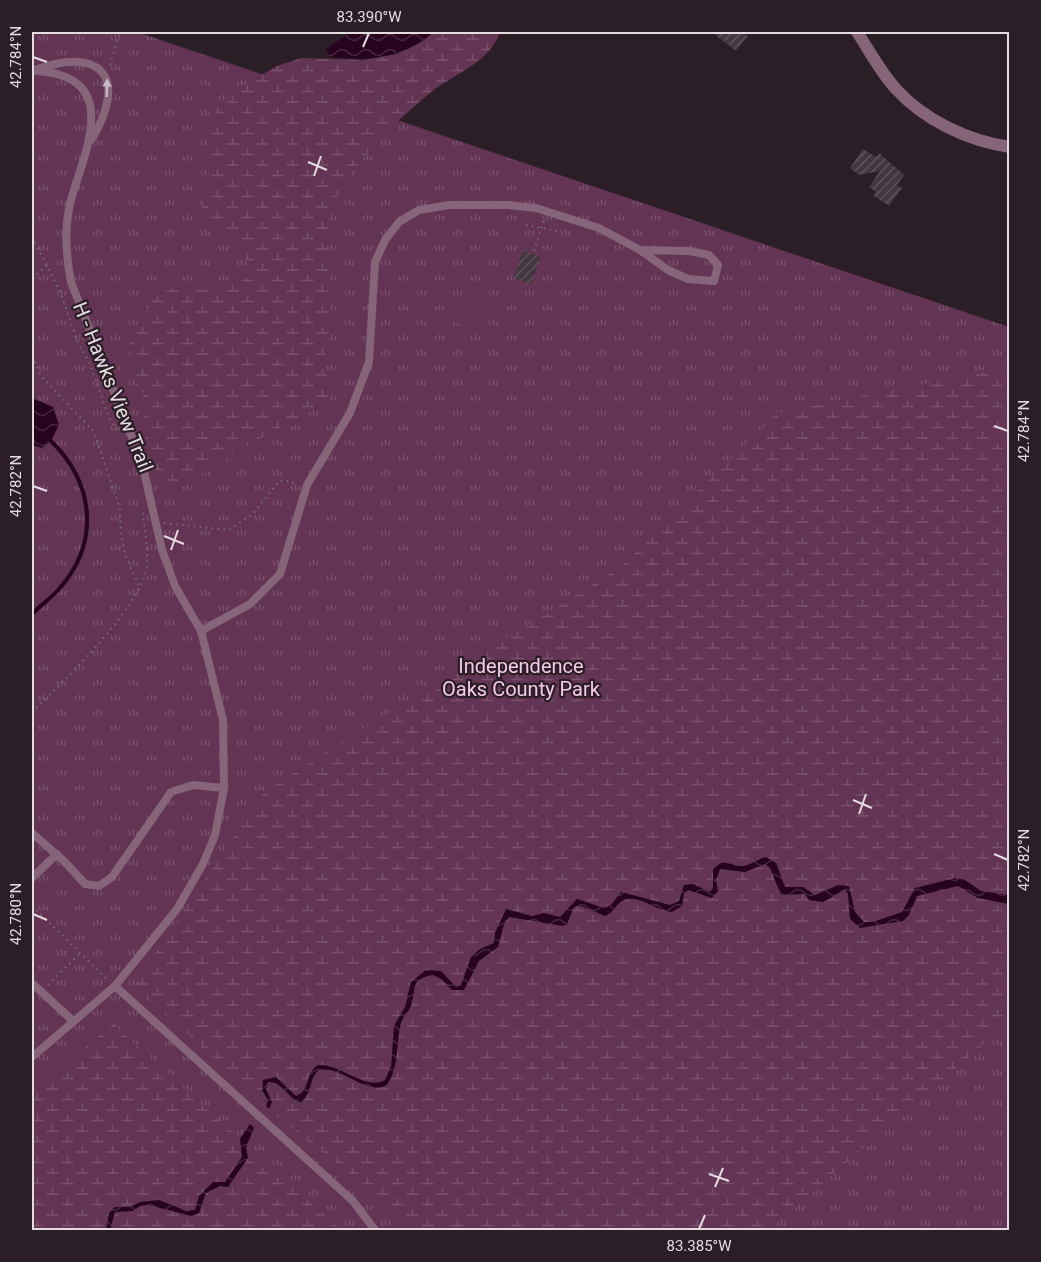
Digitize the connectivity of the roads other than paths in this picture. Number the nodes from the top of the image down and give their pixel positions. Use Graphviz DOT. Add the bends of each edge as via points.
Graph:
graph roads {
  1 [pos="857,32"];
  2 [pos="32,71"];
  3 [pos="90,143"];
  4 [pos="1010,147"];
  5 [pos="640,250"];
  6 [pos="201,631"];
  7 [pos="224,788"];
  8 [pos="32,833"];
  9 [pos="57,855"];
  10 [pos="32,878"];
  11 [pos="115,986"];
  12 [pos="32,987"];
  13 [pos="72,1020"];
  14 [pos="32,1057"];
  15 [pos="375,1230"];
  1 -- 4 [label="street" via="896,89 933,119 989,144"];
  2 -- 3 [label="lane" via="62,75 84,93 92,115"];
  3 -- 2 [label="lane, one-way" via="110,88 108,77 83,63 55,63"];
  3 -- 6 [label="lane" via="70,204 66,231 71,282 142,463 175,586"];
  5 -- 5 [label="lane" via="688,279 714,281 718,265 709,255"];
  5 -- 6 [label="lane" via="599,228 547,211 507,205 449,205 419,210 399,222 375,262 369,362 350,413 306,488 280,574 250,604"];
  6 -- 7 [label="lane" via="223,720"];
  7 -- 9 [label="lane" via="193,785 171,792 112,877 99,886 85,884"];
  7 -- 11 [label="lane" via="216,835 203,864 177,909"];
  8 -- 9 [label="lane"];
  9 -- 10 [label="lane"];
  11 -- 13 [label="lane"];
  11 -- 15 [label="lane" via="353,1202"];
  12 -- 13 [label="lane" via="42,991"];
  13 -- 14 [label="lane"];
}
